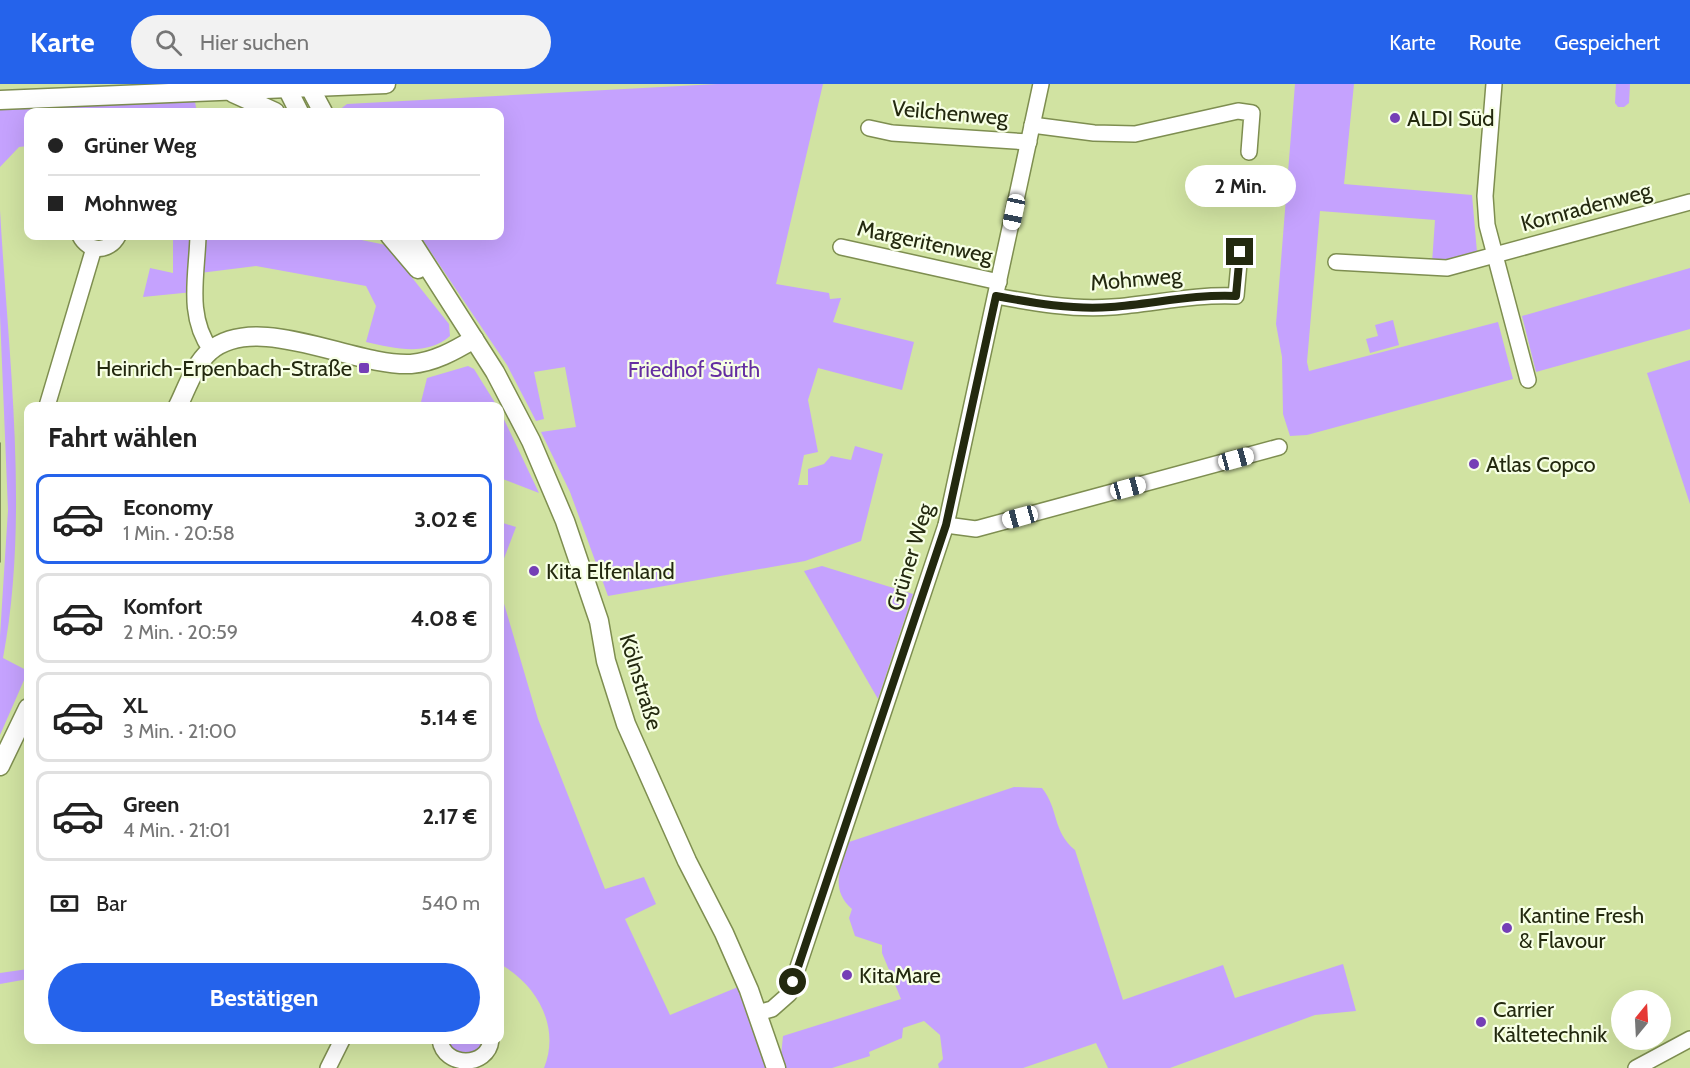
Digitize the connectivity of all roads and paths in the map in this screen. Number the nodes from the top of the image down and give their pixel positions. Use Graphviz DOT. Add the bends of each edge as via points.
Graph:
graph roads {
  1 [pos="386,84"];
  2 [pos="1041,84"];
  3 [pos="1494,84"];
  4 [pos="286,86"];
  5 [pos="309,86"];
  6 [pos="220,88"];
  7 [pos="0,100"];
  8 [pos="266,108"];
  9 [pos="297,108"];
  10 [pos="321,108"];
  11 [pos="1032,125"];
  12 [pos="869,128"];
  13 [pos="1029,142"];
  14 [pos="1249,152"];
  15 [pos="1690,202"];
  16 [pos="83,240"];
  17 [pos="114,240"];
  18 [pos="198,240"];
  19 [pos="393,240"];
  20 [pos="411,240"];
  21 [pos="841,247"];
  22 [pos="94,248"];
  23 [pos="1240,252"];
  24 [pos="1493,255"];
  25 [pos="1336,262"];
  26 [pos="998,289"];
  27 [pos="457,313"];
  28 [pos="474,339"];
  29 [pos="211,350"];
  30 [pos="1528,380"];
  31 [pos="48,402"];
  32 [pos="180,402"];
  33 [pos="1279,447"];
  34 [pos="946,525"];
  35 [pos="24,716"];
  36 [pos="0,766"];
  37 [pos="757,1013"];
  38 [pos="1690,1039"];
  39 [pos="340,1044"];
  40 [pos="441,1044"];
  41 [pos="490,1044"];
  42 [pos="328,1068"];
  43 [pos="776,1068"];
  44 [pos="1636,1068"];
  1 -- 5 [label="street"];
  2 -- 11 [label="street, Grüner Weg"];
  3 -- 24 [label="street" via="1485,196"];
  4 -- 5 [label="street"];
  4 -- 6 [label="street"];
  4 -- 9 [label="street"];
  5 -- 10 [label="street"];
  6 -- 7 [label="street"];
  6 -- 8 [label="street"];
  11 -- 13 [label="street, Grüner Weg"];
  11 -- 14 [label="street" via="1135,134 1245,112 1251,113"];
  12 -- 13 [label="street, Veilchenweg"];
  13 -- 26 [label="street, Grüner Weg"];
  15 -- 24 [label="street, Kornradenweg"];
  16 -- 22 [label="street"];
  17 -- 22 [label="street" via="106,247"];
  18 -- 29 [label="street" via="194,305 202,339"];
  19 -- 27 [label="street, Kölnstraße"];
  20 -- 27 [label="street, Kölnstraße"];
  21 -- 26 [label="street, Margeritenweg"];
  22 -- 31 [label="street"];
  23 -- 26 [label="street, Mohnweg" via="1236,296 1096,307 1031,302"];
  24 -- 25 [label="street, Kornradenweg" via="1431,269"];
  24 -- 30 [label="street"];
  26 -- 34 [label="street, Grüner Weg"];
  27 -- 28 [label="street, Kölnstraße"];
  28 -- 29 [label="street" via="443,356 410,364 372,360 260,336 235,340"];
  28 -- 37 [label="street, Kölnstraße" via="526,430 562,512 599,621 606,661 626,724"];
  29 -- 32 [label="street"];
  33 -- 34 [label="street" via="976,529"];
  34 -- 37 [label="street, Grüner Weg" via="789,994 772,1009"];
  35 -- 36 [label="street"];
  37 -- 43 [label="street, Kölnstraße"];
  38 -- 44 [label="street"];
  39 -- 42 [label="street"];
  40 -- 41 [label="street" via="445,1055 465,1065 486,1056"];
}
